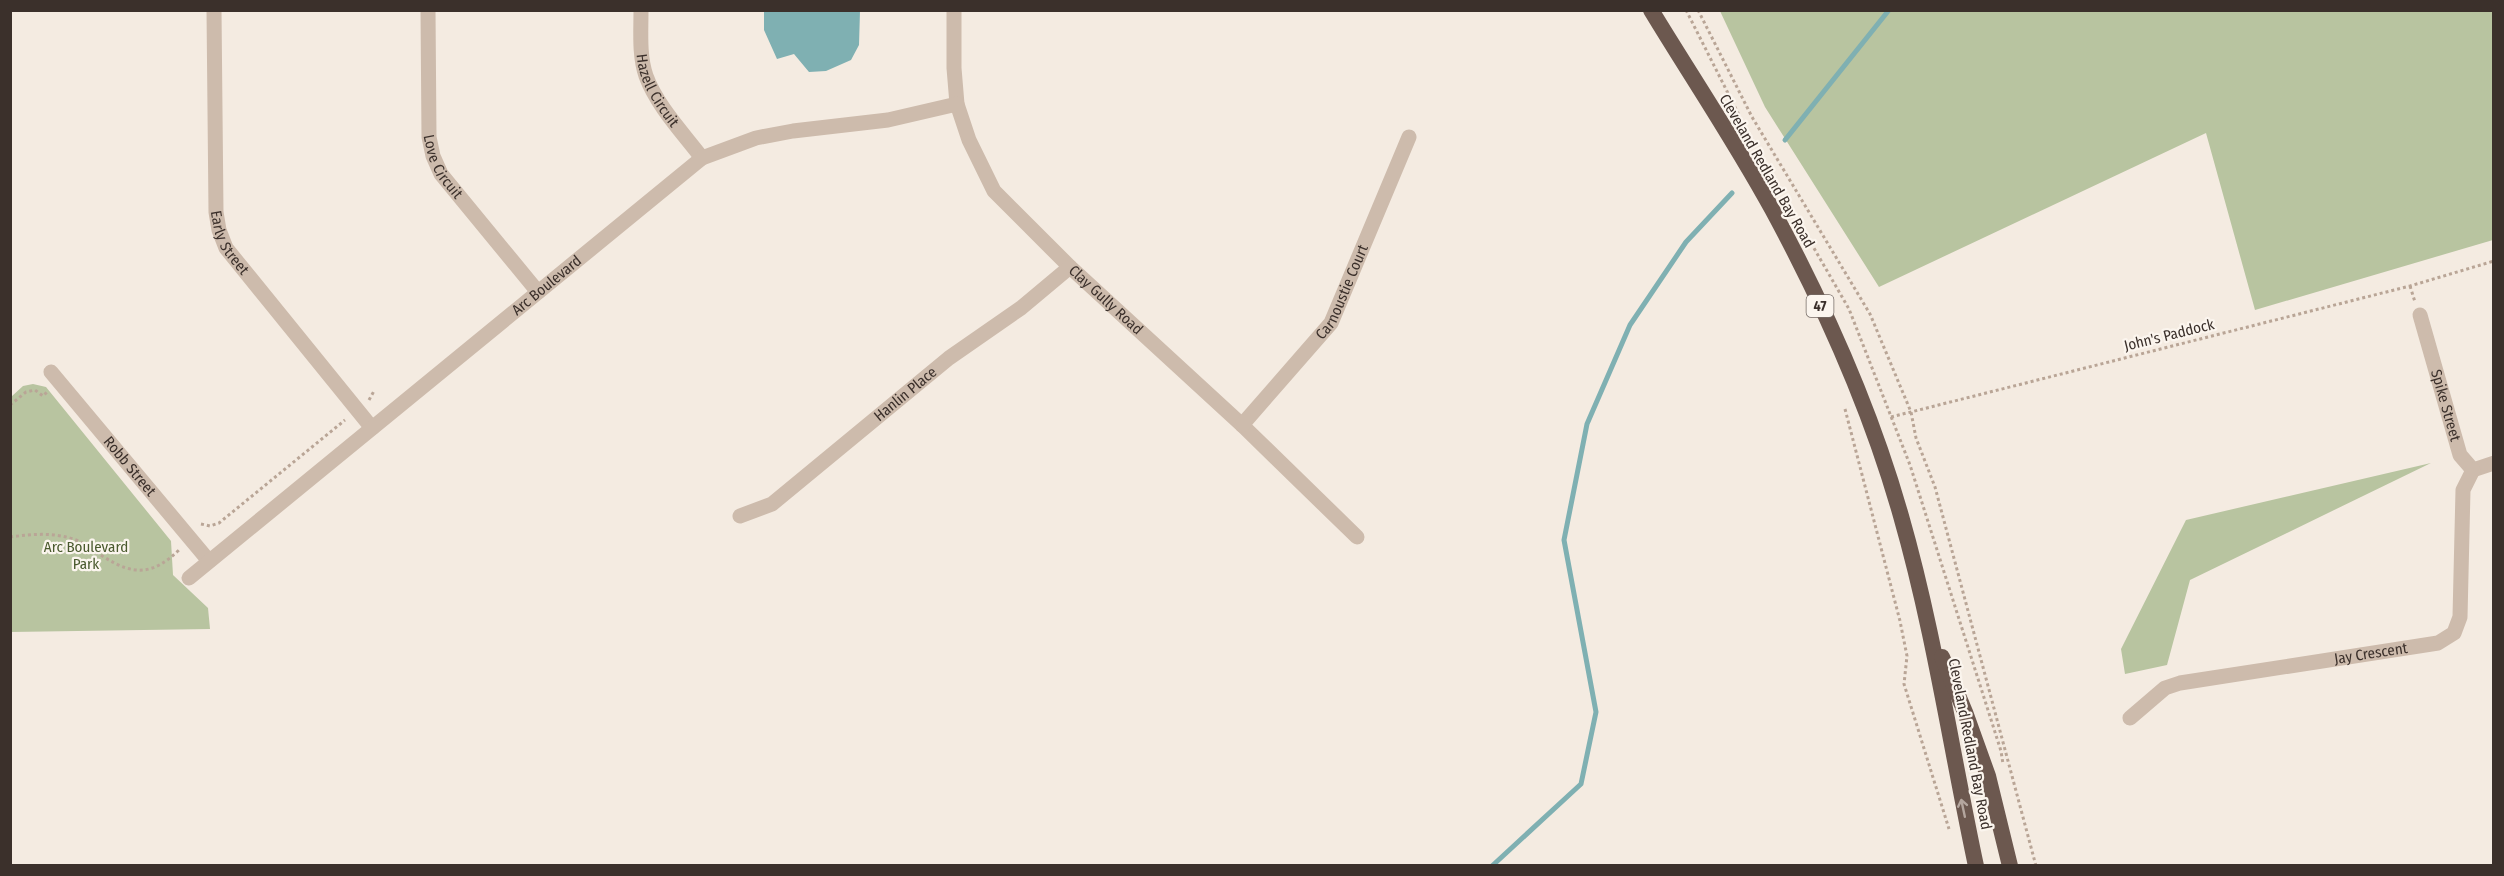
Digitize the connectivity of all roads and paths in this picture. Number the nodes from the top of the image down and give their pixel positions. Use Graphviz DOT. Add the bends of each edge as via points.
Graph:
graph roads {
  1 [pos="214,10"];
  2 [pos="428,10"];
  3 [pos="641,10"];
  4 [pos="954,10"];
  5 [pos="1651,10"];
  6 [pos="1698,10"];
  7 [pos="957,104"];
  8 [pos="1409,137"];
  9 [pos="702,158"];
  10 [pos="2493,261"];
  11 [pos="1070,267"];
  12 [pos="538,292"];
  13 [pos="2420,315"];
  14 [pos="52,380"];
  15 [pos="374,392"];
  16 [pos="369,400"];
  17 [pos="1845,404"];
  18 [pos="10,405"];
  19 [pos="1911,412"];
  20 [pos="1891,417"];
  21 [pos="347,419"];
  22 [pos="1869,423"];
  23 [pos="1242,425"];
  24 [pos="1848,425"];
  25 [pos="372,428"];
  26 [pos="2493,463"];
  27 [pos="2473,470"];
  28 [pos="740,516"];
  29 [pos="194,520"];
  30 [pos="10,537"];
  31 [pos="1357,537"];
  32 [pos="182,546"];
  33 [pos="209,561"];
  34 [pos="189,578"];
  35 [pos="1929,629"];
  36 [pos="2130,718"];
  37 [pos="2004,769"];
  38 [pos="1950,833"];
  39 [pos="1976,866"];
  40 [pos="2010,866"];
  41 [pos="2036,866"];
  1 -- 25 [label="street, Early Street" via="219,230 226,248"];
  2 -- 12 [label="street, Love Circuit" via="429,137 441,174"];
  3 -- 9 [label="street, Hazell Circuit" via="645,75 653,92"];
  4 -- 7 [label="street, Clay Gully Road"];
  5 -- 22 [label="highway, Cleveland Redland Bay Road / 47" via="1771,208 1817,299"];
  6 -- 19 [label="path" via="1752,117 1870,314"];
  7 -- 9 [label="street, Arc Boulevard" via="888,120 756,138"];
  7 -- 11 [label="street, Clay Gully Road" via="969,140 994,191"];
  8 -- 23 [label="street, Carnoustie Court" via="1330,323"];
  9 -- 12 [label="street, Arc Boulevard"];
  10 -- 19 [label="path, John's Paddock" via="2398,289"];
  11 -- 23 [label="street, Clay Gully Road"];
  11 -- 28 [label="street, Hanlin Place" via="1021,308 949,358 772,504"];
  12 -- 25 [label="street, Arc Boulevard"];
  13 -- 27 [label="street, Spike Street" via="2460,455"];
  14 -- 18 [label="path" via="43,396 36,390 26,392"];
  14 -- 33 [label="street, Robb Street"];
  15 -- 16 [label="path"];
  17 -- 24 [label="path"];
  19 -- 20 [label="path, John's Paddock"];
  19 -- 41 [label="path" via="1916,438 1935,487"];
  20 -- 22 [label="path, John's Paddock"];
  20 -- 37 [label="path" via="1936,543"];
  21 -- 29 [label="path" via="219,523 210,526"];
  22 -- 24 [label="path, John's Paddock"];
  22 -- 35 [label="highway, Cleveland Redland Bay Road / 47" via="1901,515"];
  23 -- 31 [label="street, Clay Gully Road"];
  24 -- 38 [label="path" via="1900,621 1907,656 1904,684"];
  25 -- 33 [label="street, Arc Boulevard"];
  26 -- 27 [label="street"];
  27 -- 36 [label="street, Jay Crescent" via="2463,490 2460,617 2454,633 2438,643 2180,682 2165,688"];
  30 -- 32 [label="path" via="48,533 65,537 127,568 143,571 163,564"];
  33 -- 34 [label="street, Arc Boulevard"];
  39 -- 35 [label="highway, Cleveland Redland Bay Road / 47, one-way"];
  35 -- 40 [label="highway, Cleveland Redland Bay Road / 47" via="1988,776"];
}
